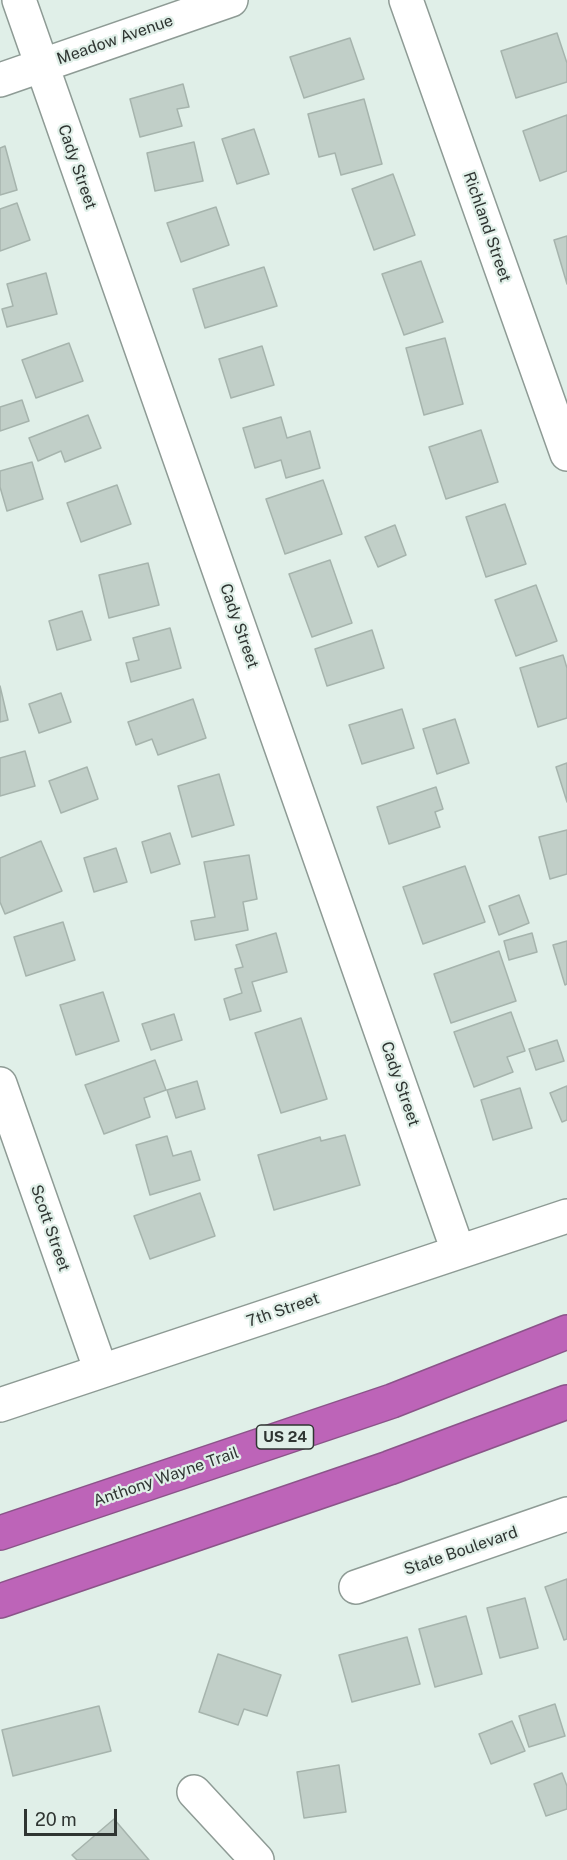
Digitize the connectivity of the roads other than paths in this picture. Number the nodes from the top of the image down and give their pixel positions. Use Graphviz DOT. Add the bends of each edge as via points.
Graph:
graph roads {
  1 [pos="19,0"];
  2 [pos="231,0"];
  3 [pos="406,0"];
  4 [pos="42,65"];
  5 [pos="0,80"];
  6 [pos="567,454"];
  7 [pos="0,1084"];
  8 [pos="567,1216"];
  9 [pos="458,1251"];
  10 [pos="567,1332"];
  11 [pos="100,1371"];
  12 [pos="567,1402"];
  13 [pos="0,1405"];
  14 [pos="567,1514"];
  15 [pos="0,1533"];
  16 [pos="356,1587"];
  17 [pos="0,1601"];
  18 [pos="194,1792"];
  19 [pos="257,1860"];
  1 -- 4 [label="street, Cady Street"];
  2 -- 4 [label="street, Meadow Avenue"];
  3 -- 6 [label="street, Richland Street"];
  4 -- 5 [label="street, Meadow Avenue"];
  4 -- 9 [label="street, Cady Street"];
  7 -- 11 [label="street, Scott Street"];
  8 -- 9 [label="street, 7th Street"];
  9 -- 11 [label="street, 7th Street"];
  10 -- 15 [label="highway, Anthony Wayne Trail / US 24" via="392,1401"];
  11 -- 13 [label="street, 7th Street"];
  12 -- 17 [label="highway" via="389,1468"];
  14 -- 16 [label="street, State Boulevard"];
  18 -- 19 [label="street"];
}
